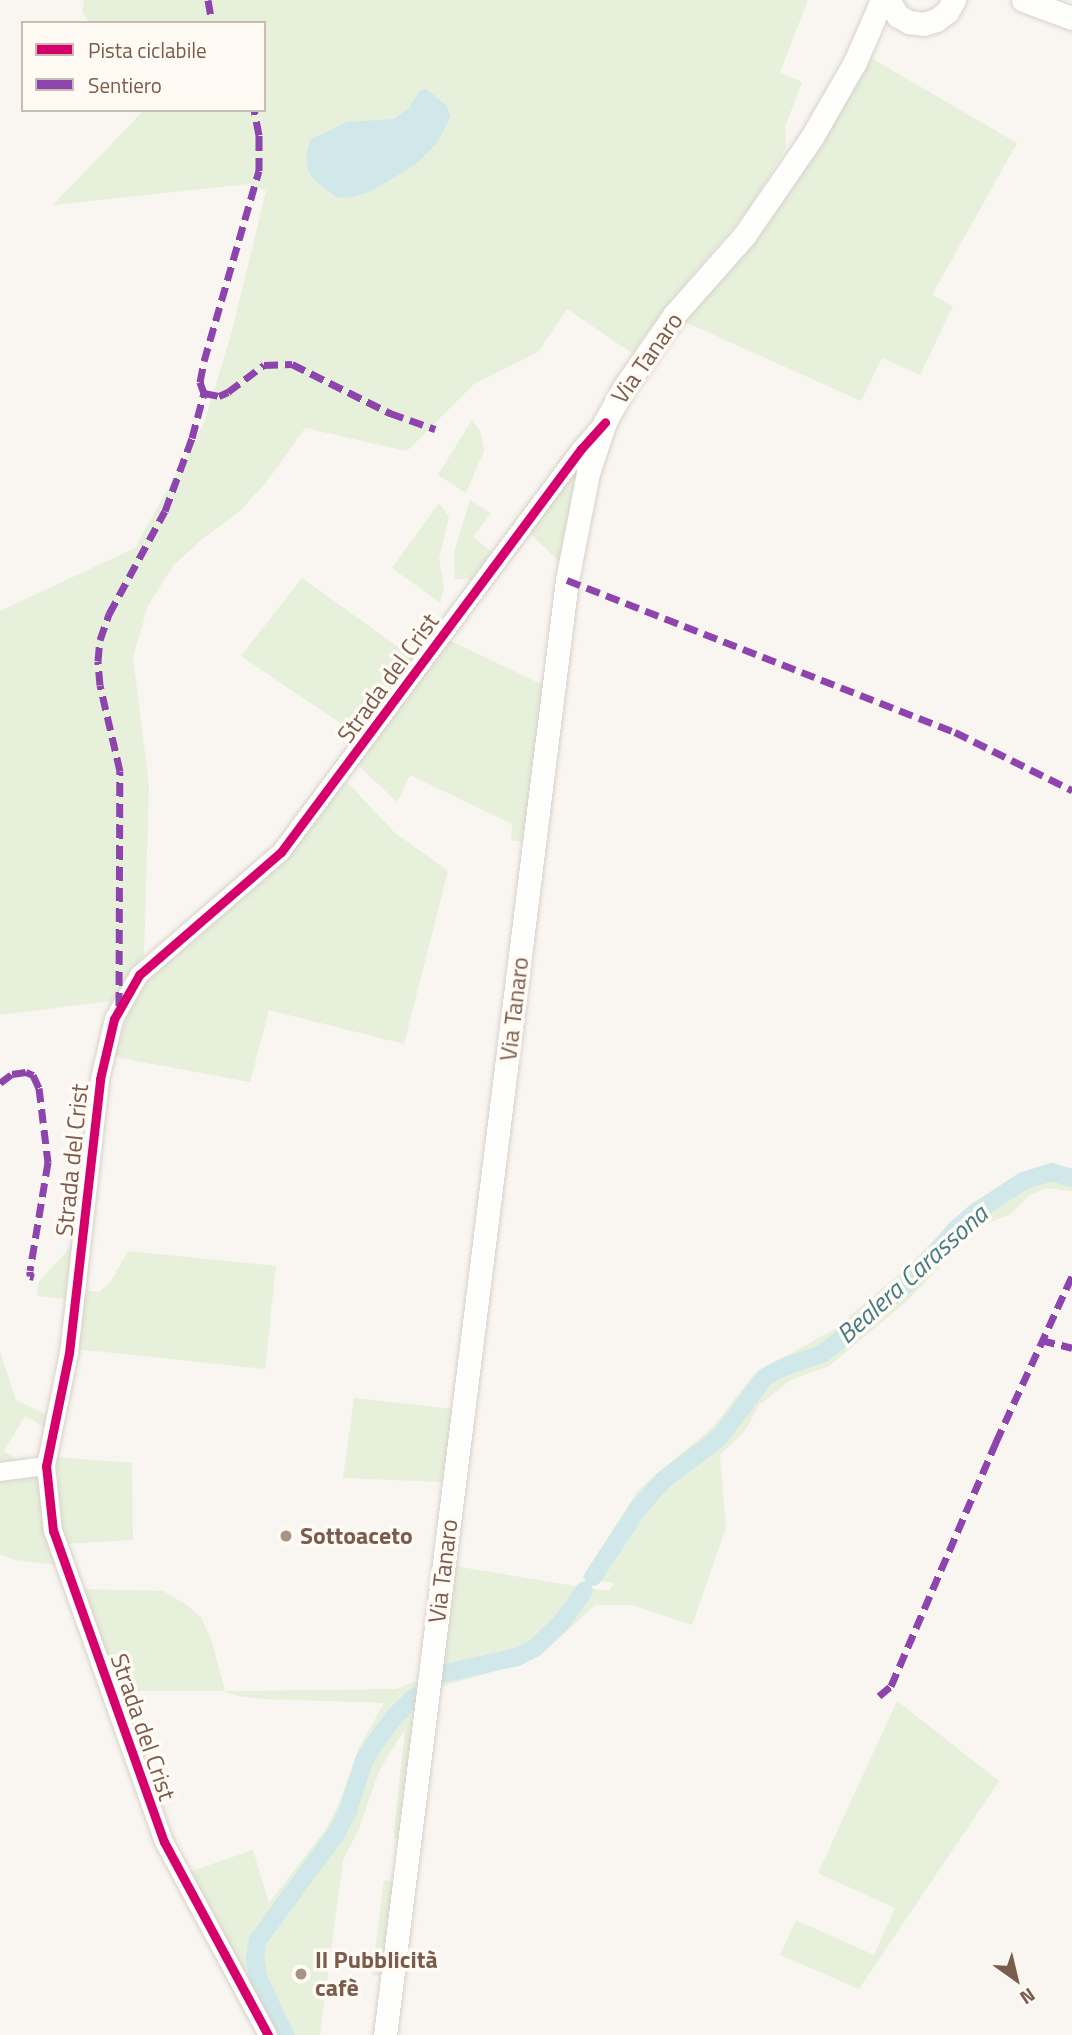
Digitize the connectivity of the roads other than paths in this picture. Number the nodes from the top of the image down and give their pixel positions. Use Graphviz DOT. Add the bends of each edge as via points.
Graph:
graph roads {
  1 [pos="882,0"];
  2 [pos="888,0"];
  3 [pos="954,0"];
  4 [pos="1023,0"];
  5 [pos="1072,18"];
  6 [pos="909,22"];
  7 [pos="855,62"];
  8 [pos="605,422"];
  9 [pos="46,1466"];
  10 [pos="0,1472"];
  11 [pos="268,2035"];
  12 [pos="385,2035"];
  1 -- 7 [label="main road, Via Tanaro"];
  2 -- 6 [label="main road" via="898,16"];
  3 -- 6 [label="main road, Via Tanaro" via="936,20"];
  4 -- 5 [label="main road"];
  6 -- 7 [label="main road, Via Tanaro" via="886,33"];
  7 -- 8 [label="main road, Via Tanaro" via="773,195 657,339"];
  8 -- 9 [label="street, Strada del Crist" via="281,852 146,967 124,999 110,1031 100,1079 69,1353"];
  8 -- 12 [label="main road, Via Tanaro" via="585,482 567,580"];
  9 -- 10 [label="street"];
  9 -- 11 [label="street, Strada del Crist" via="57,1545 147,1800 185,1883"];
}
